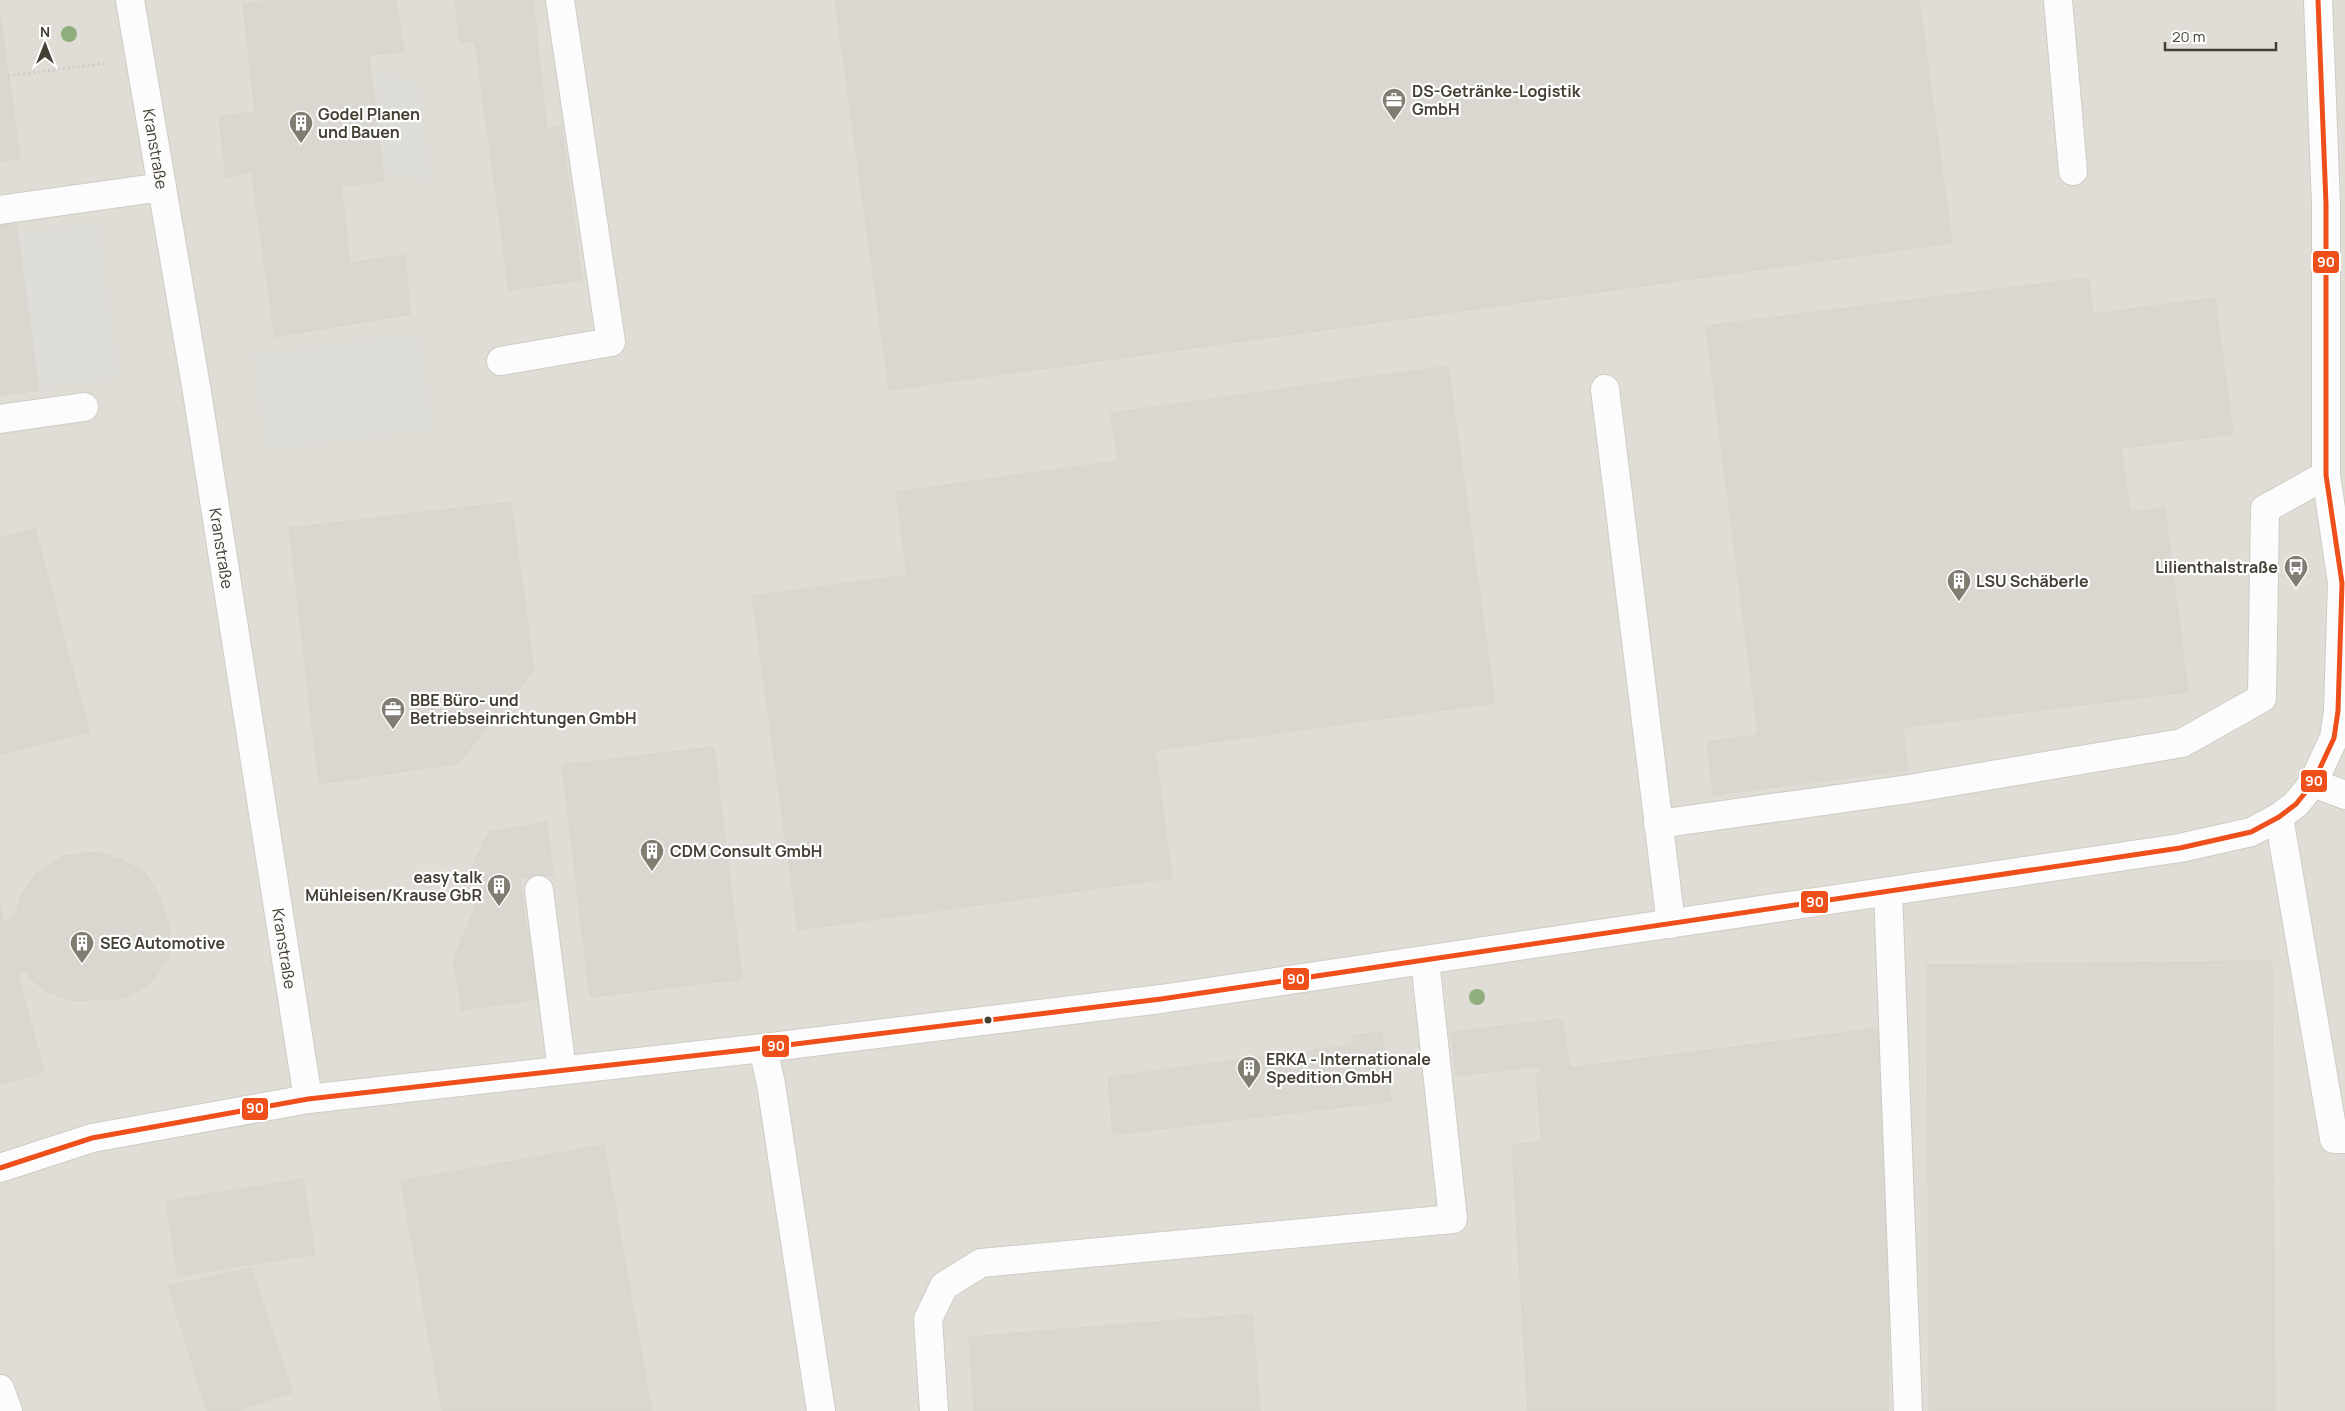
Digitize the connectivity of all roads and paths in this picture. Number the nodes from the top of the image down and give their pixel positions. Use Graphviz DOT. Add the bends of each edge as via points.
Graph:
graph roads {
  1 [pos="130,0"];
  2 [pos="560,0"];
  3 [pos="2058,0"];
  4 [pos="2318,0"];
  5 [pos="140,59"];
  6 [pos="8,76"];
  7 [pos="2073,171"];
  8 [pos="162,187"];
  9 [pos="0,210"];
  10 [pos="501,362"];
  11 [pos="1606,389"];
  12 [pos="84,408"];
  13 [pos="0,419"];
  14 [pos="2326,475"];
  15 [pos="2313,783"];
  16 [pos="2345,794"];
  17 [pos="2279,817"];
  18 [pos="1658,824"];
  19 [pos="539,890"];
  20 [pos="1888,892"];
  21 [pos="1671,924"];
  22 [pos="1425,960"];
  23 [pos="764,1048"];
  24 [pos="562,1070"];
  25 [pos="308,1099"];
  26 [pos="2345,1139"];
  27 [pos="0,1168"];
  28 [pos="0,1389"];
  29 [pos="8,1411"];
  30 [pos="821,1411"];
  31 [pos="934,1411"];
  32 [pos="1908,1411"];
  1 -- 5 [label="street, Kranstraße"];
  2 -- 10 [label="street" via="611,342"];
  3 -- 7 [label="street"];
  4 -- 14 [label="street" via="2326,204"];
  5 -- 6 [label="path"];
  5 -- 8 [label="street, Kranstraße"];
  8 -- 9 [label="street"];
  8 -- 25 [label="street, Kranstraße"];
  11 -- 18 [label="street"];
  12 -- 13 [label="street"];
  14 -- 15 [label="street" via="2342,583 2342,640 2334,738"];
  14 -- 18 [label="street" via="2265,509 2262,698 2182,743 1909,789"];
  15 -- 16 [label="street"];
  15 -- 17 [label="street" via="2296,804"];
  17 -- 20 [label="street" via="2250,832 2224,840"];
  17 -- 26 [label="street" via="2334,1138"];
  18 -- 21 [label="street"];
  19 -- 24 [label="street"];
  20 -- 21 [label="street"];
  20 -- 32 [label="street"];
  21 -- 22 [label="street"];
  22 -- 23 [label="street" via="1161,999"];
  22 -- 31 [label="street" via="1453,1219 981,1263 944,1286 928,1319"];
  23 -- 24 [label="street"];
  23 -- 30 [label="street"];
  24 -- 25 [label="street"];
  25 -- 27 [label="street" via="92,1138"];
  28 -- 29 [label="street"];
}
